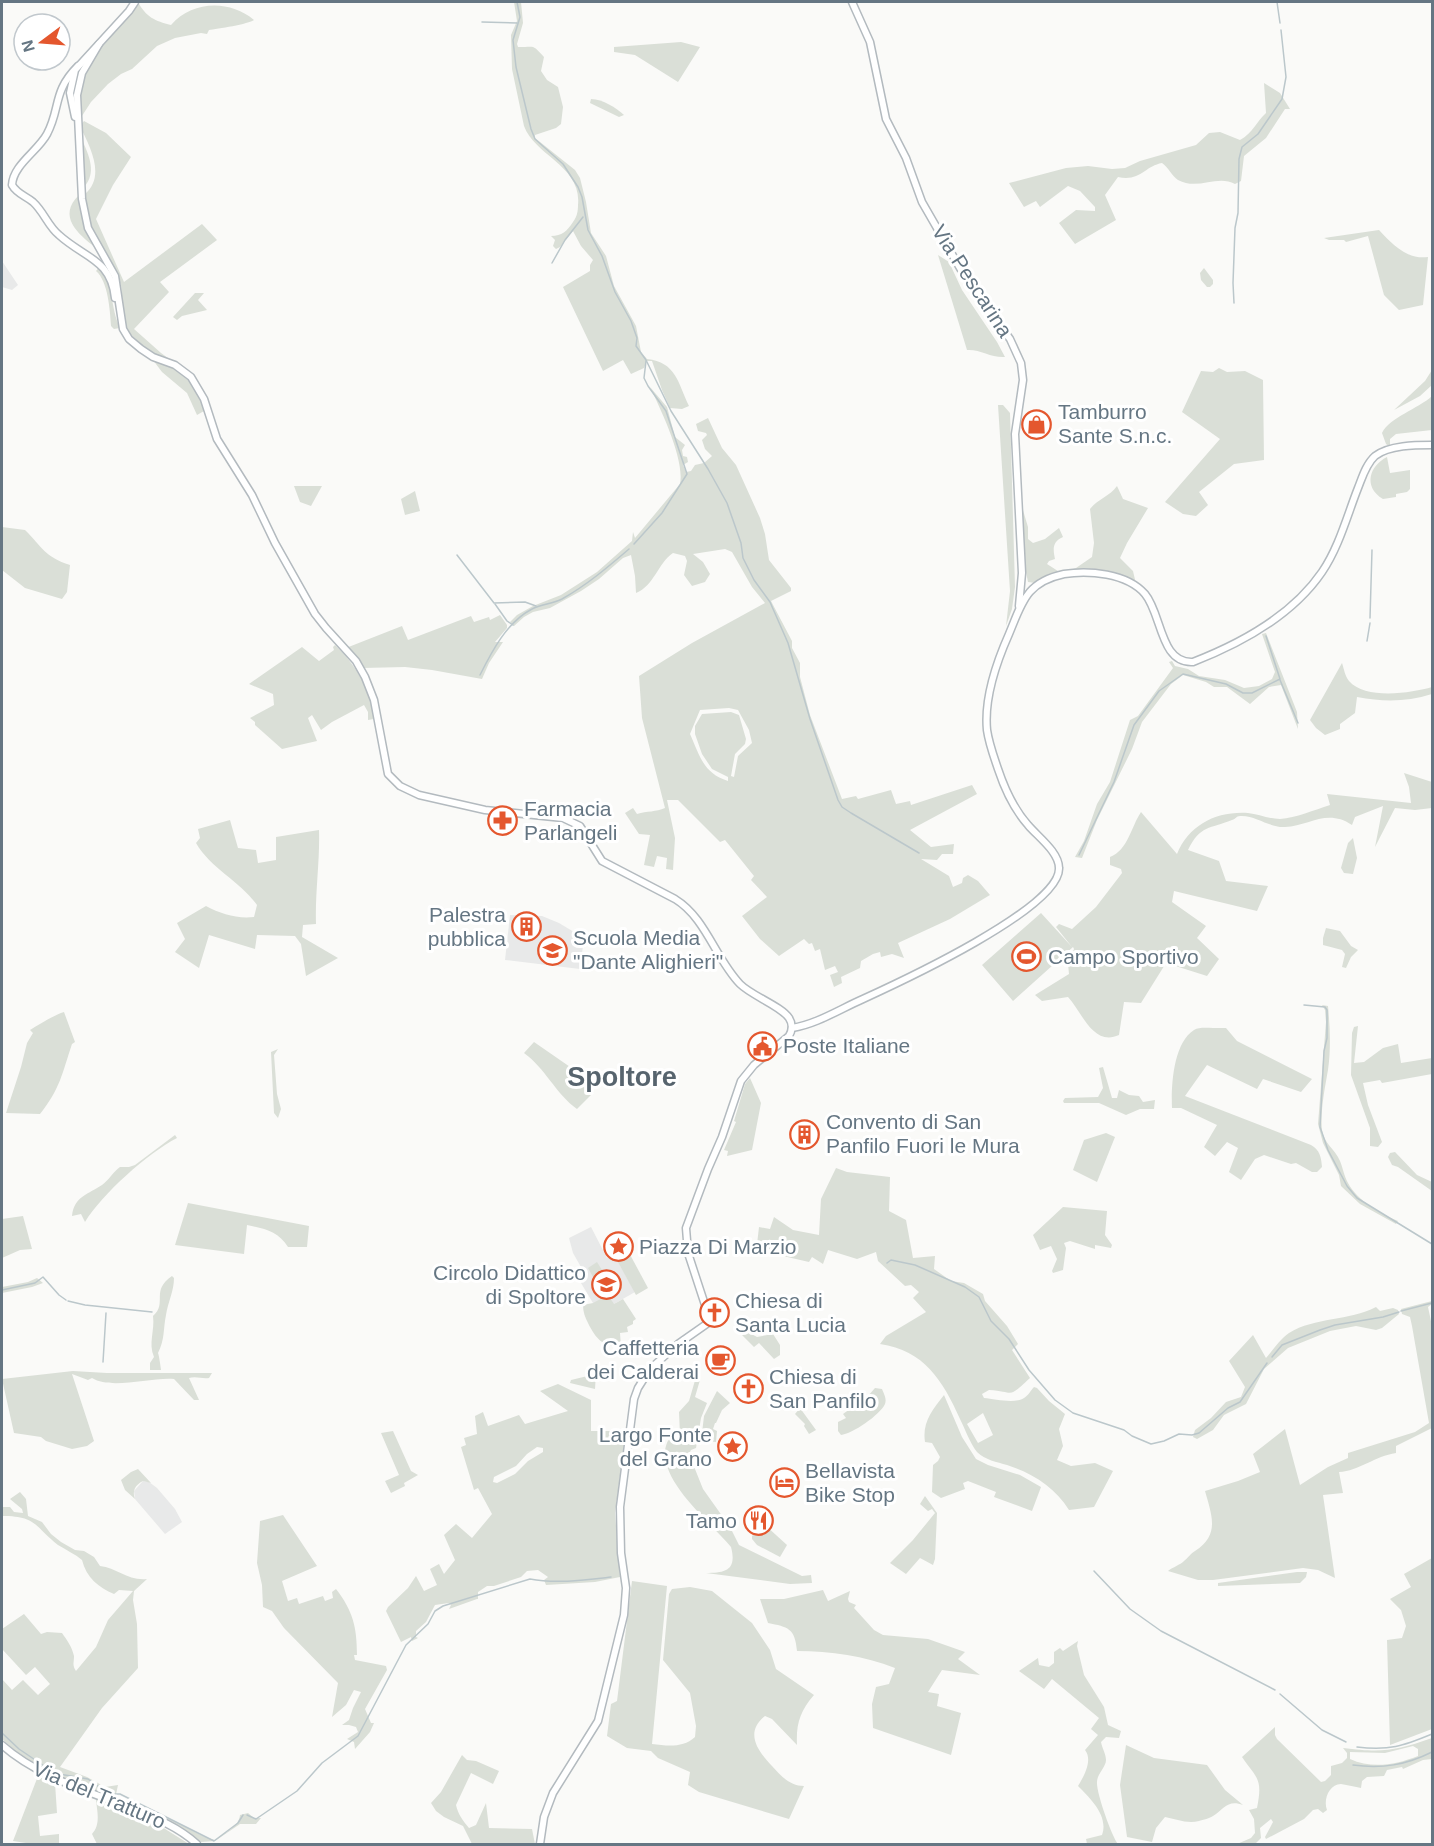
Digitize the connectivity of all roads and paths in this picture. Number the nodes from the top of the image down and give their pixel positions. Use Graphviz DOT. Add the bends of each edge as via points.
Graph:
graph roads {
  1 [pos="135,2"];
  2 [pos="852,2"];
  3 [pos="99,44"];
  4 [pos="78,66"];
  5 [pos="82,74"];
  6 [pos="71,84"];
  7 [pos="62,85"];
  8 [pos="59,96"];
  9 [pos="77,99"];
  10 [pos="72,108"];
  11 [pos="78,126"];
  12 [pos="121,322"];
  13 [pos="1432,445"];
  14 [pos="1022,581"];
  15 [pos="1038,585"];
  16 [pos="1027,594"];
  17 [pos="1019,610"];
  18 [pos="792,1028"];
  19 [pos="2,1745"];
  20 [pos="197,1845"];
  21 [pos="540,1845"];
  1 -- 3 [label="street"];
  2 -- 14 [label="street, Via Pescarina" via="871,46 886,119 920,196 968,282 1010,339 1021,363 1023,380 1015,445"];
  3 -- 4 [label="street"];
  3 -- 5 [label="street"];
  4 -- 6 [label="street"];
  4 -- 7 [label="street"];
  5 -- 6 [label="street"];
  5 -- 9 [label="street"];
  6 -- 7 [label="street"];
  6 -- 8 [label="street"];
  6 -- 9 [label="street"];
  6 -- 10 [label="street"];
  7 -- 8 [label="street"];
  8 -- 10 [label="street" via="64,94"];
  8 -- 12 [label="street" via="46,136 16,172 12,185 38,207 60,237 104,266 112,279"];
  9 -- 11 [label="street"];
  10 -- 11 [label="street"];
  11 -- 12 [label="street" via="82,208 88,228 115,276"];
  12 -- 18 [label="street" via="141,349 191,376 204,399 217,439 252,495 315,614 365,677 374,700 388,774 418,795 485,810 563,818 580,826 602,861 685,906 739,983 784,1014 791,1020"];
  13 -- 15 [label="street" via="1394,448 1373,458 1332,554 1312,584 1269,623 1193,662 1178,660 1149,601 1128,582 1100,574 1071,573"];
  14 -- 15 [label="street"];
  14 -- 16 [label="street" via="1022,592"];
  14 -- 17 [label="street, Via Pescarina"];
  15 -- 16 [label="street"];
  16 -- 17 [label="street"];
  17 -- 18 [label="street" via="996,665 987,729 1008,796 1055,856 1058,875 1041,897 1000,928 908,978 816,1021"];
  18 -- 21 [label="street" via="786,1040 754,1065 741,1081 686,1228 688,1253 708,1323 646,1374 634,1399 620,1507 626,1588 624,1616 598,1721 553,1793"];
  19 -- 20 [label="street, Via del Tratturo" via="39,1771 159,1820"];
}
